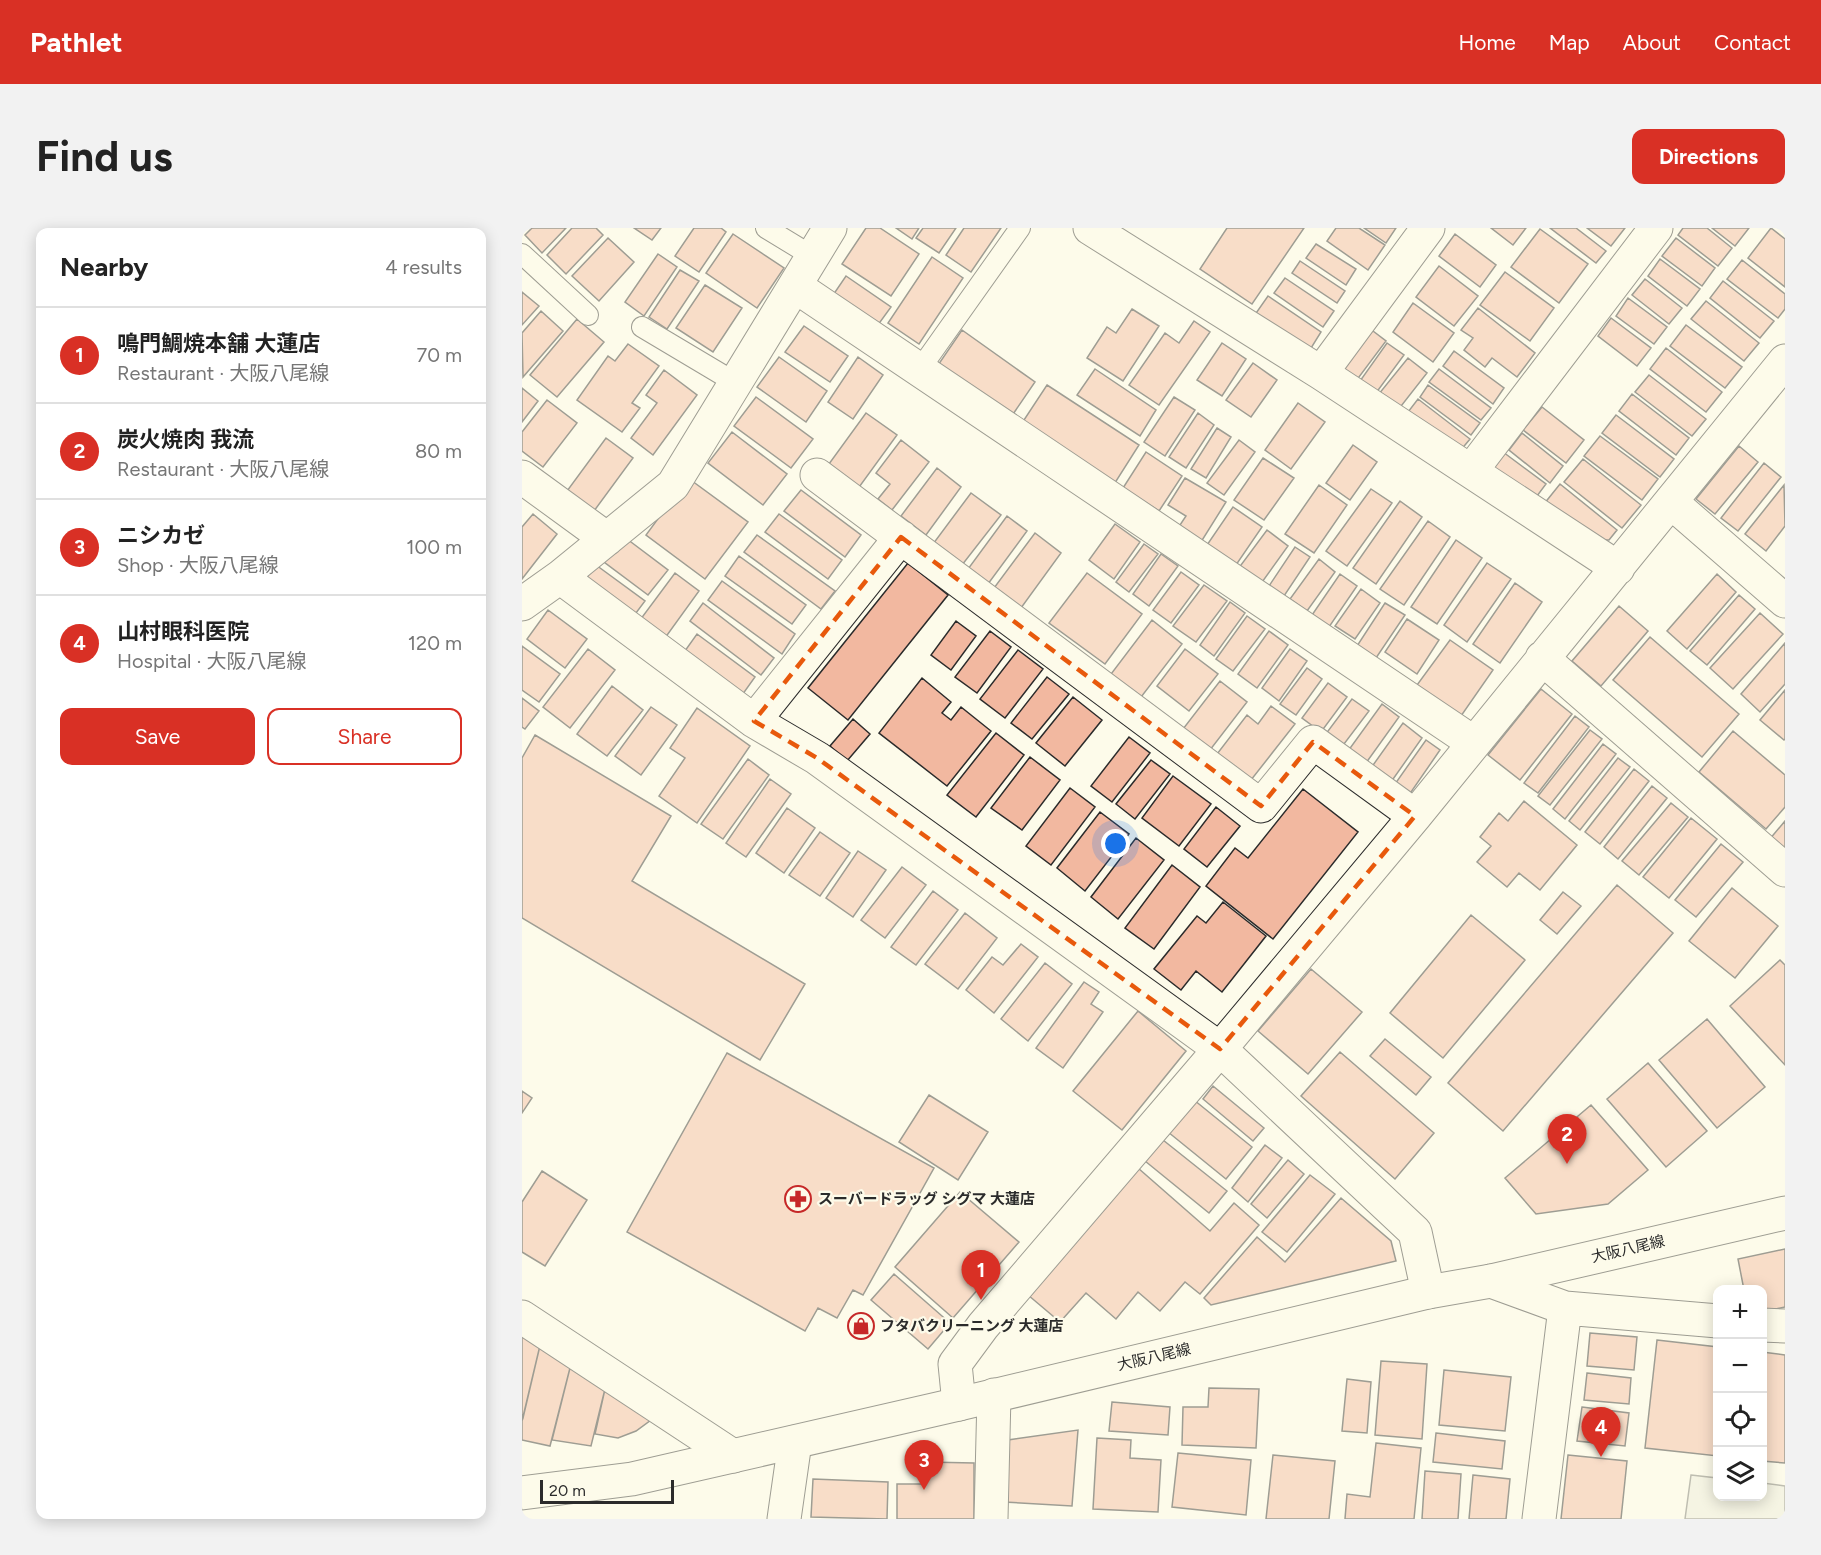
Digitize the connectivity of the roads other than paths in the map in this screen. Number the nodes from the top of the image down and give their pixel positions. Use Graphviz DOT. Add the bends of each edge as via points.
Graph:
graph roads {
  1 [pos="766,228"];
  2 [pos="830,228"];
  3 [pos="1020,228"];
  4 [pos="1090,228"];
  5 [pos="1428,228"];
  6 [pos="1656,228"];
  7 [pos="522,254"];
  8 [pos="812,256"];
  9 [pos="795,286"];
  10 [pos="588,315"];
  11 [pos="642,327"];
  12 [pos="1785,361"];
  13 [pos="920,369"];
  14 [pos="1321,373"];
  15 [pos="736,383"];
  16 [pos="1471,471"];
  17 [pos="817,475"];
  18 [pos="522,477"];
  19 [pos="1671,502"];
  20 [pos="901,537"];
  21 [pos="607,539"];
  22 [pos="1618,568"];
  23 [pos="560,577"];
  24 [pos="1785,601"];
  25 [pos="522,604"];
  26 [pos="1542,658"];
  27 [pos="754,721"];
  28 [pos="1474,743"];
  29 [pos="1415,816"];
  30 [pos="1785,870"];
  31 [pos="1220,1049"];
  32 [pos="1785,1213"];
  33 [pos="1491,1281"];
  34 [pos="1428,1292"];
  35 [pos="1565,1308"];
  36 [pos="522,1317"];
  37 [pos="1713,1321"];
  38 [pos="1767,1325"];
  39 [pos="1785,1326"];
  40 [pos="994,1395"];
  41 [pos="959,1404"];
  42 [pos="795,1442"];
  43 [pos="733,1456"];
  44 [pos="522,1493"];
  45 [pos="784,1519"];
  46 [pos="991,1519"];
  47 [pos="1539,1519"];
  1 -- 8 [label="lane"];
  2 -- 8 [label="street"];
  3 -- 13 [label="lane"];
  4 -- 14 [label="street"];
  5 -- 14 [label="street"];
  6 -- 16 [label="street"];
  7 -- 10 [label="lane"];
  8 -- 9 [label="street"];
  9 -- 13 [label="street"];
  9 -- 15 [label="street"];
  11 -- 15 [label="lane"];
  12 -- 19 [label="street"];
  13 -- 28 [label="street"];
  14 -- 16 [label="street"];
  15 -- 21 [label="street" via="673,485"];
  16 -- 22 [label="street"];
  17 -- 20 [label="street"];
  18 -- 21 [label="street"];
  19 -- 22 [label="street"];
  19 -- 24 [label="street"];
  20 -- 27 [label="street"];
  20 -- 29 [label="street" via="1261,806 1313,742"];
  21 -- 23 [label="street"];
  22 -- 26 [label="street"];
  23 -- 25 [label="street"];
  23 -- 27 [label="street"];
  26 -- 28 [label="street"];
  26 -- 30 [label="street"];
  27 -- 31 [label="street" via="817,758"];
  28 -- 29 [label="street"];
  29 -- 31 [label="street"];
  31 -- 34 [label="street" via="1415,1233"];
  31 -- 41 [label="street" via="976,1335 955,1364"];
  32 -- 33 [label="street, 大阪八尾線"];
  33 -- 34 [label="street, 大阪八尾線"];
  33 -- 35 [label="street"];
  34 -- 40 [label="street, 大阪八尾線"];
  35 -- 37 [label="street"];
  35 -- 47 [label="street"];
  36 -- 43 [label="street"];
  38 -- 39 [label="street"];
  40 -- 41 [label="street, 大阪八尾線"];
  40 -- 46 [label="street"];
  41 -- 42 [label="street, 大阪八尾線"];
  42 -- 43 [label="street, 大阪八尾線"];
  42 -- 45 [label="street"];
  43 -- 44 [label="street, 大阪八尾線" via="632,1479"];
}
